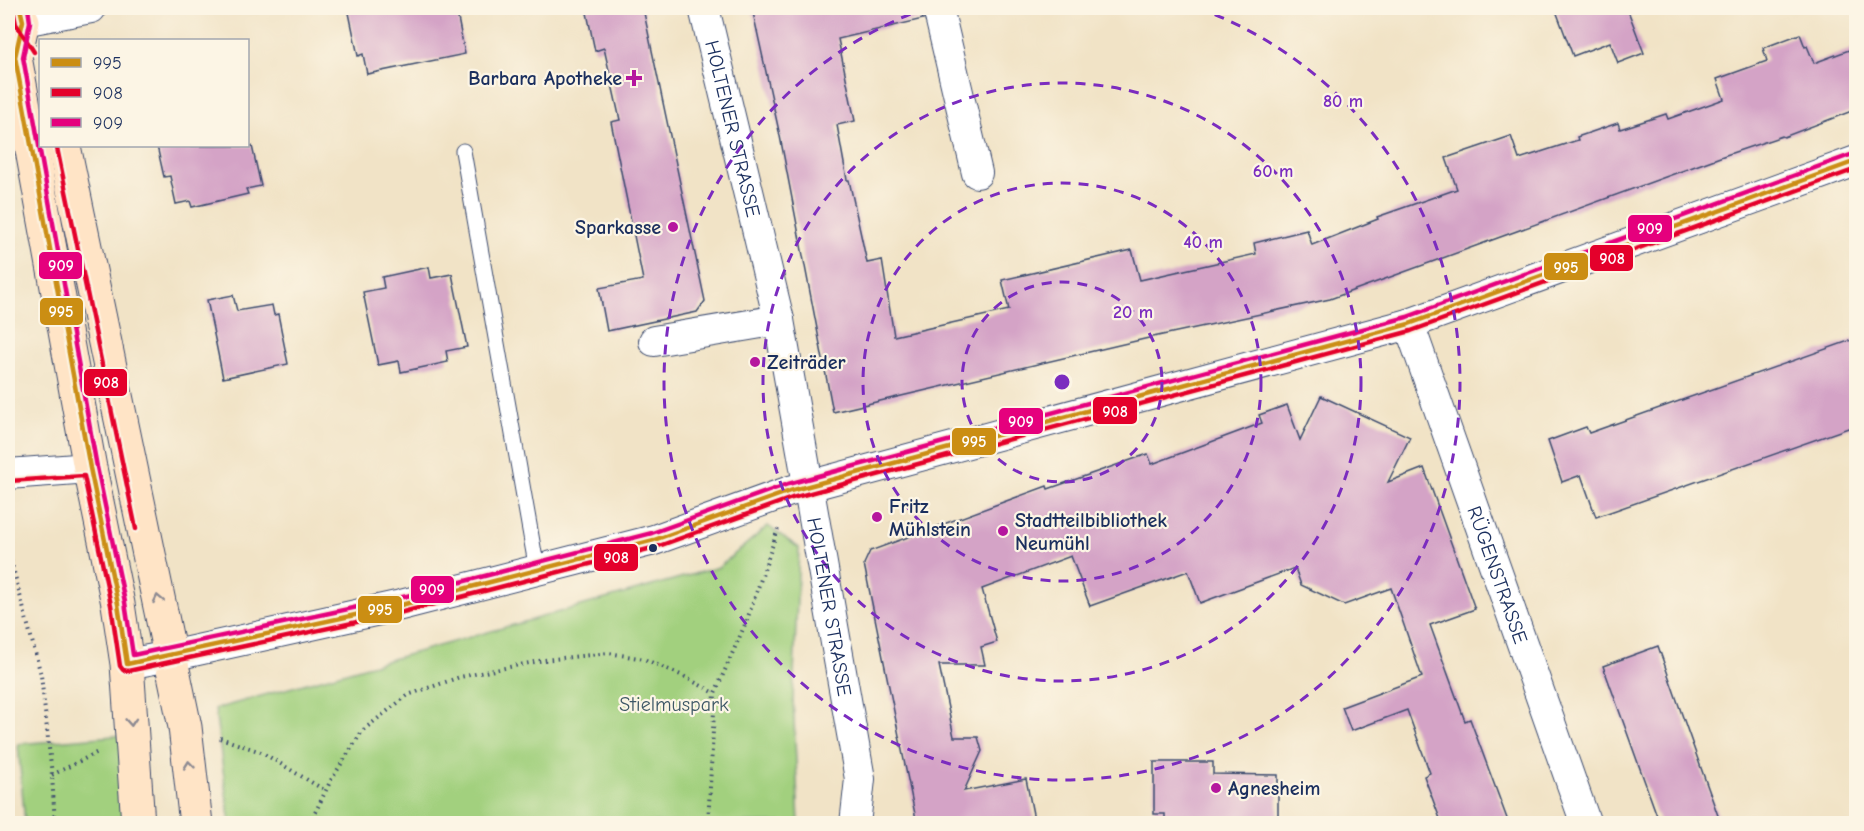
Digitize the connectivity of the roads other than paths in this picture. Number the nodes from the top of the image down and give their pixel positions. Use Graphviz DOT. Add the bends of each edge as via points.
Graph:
graph roads {
  1 [pos="91,8"];
  2 [pos="704,8"];
  3 [pos="938,8"];
  4 [pos="22,14"];
  5 [pos="39,46"];
  6 [pos="64,147"];
  7 [pos="464,151"];
  8 [pos="1857,161"];
  9 [pos="977,174"];
  10 [pos="779,320"];
  11 [pos="1410,324"];
  12 [pos="654,341"];
  13 [pos="90,468"];
  14 [pos="8,474"];
  15 [pos="799,489"];
  16 [pos="537,570"];
  17 [pos="170,656"];
  18 [pos="126,663"];
  19 [pos="138,824"];
  20 [pos="196,824"];
  21 [pos="855,824"];
  22 [pos="1586,824"];
  1 -- 4 [label="street"];
  2 -- 10 [label="street, HOLTENER STRASSE"];
  3 -- 9 [label="street"];
  4 -- 5 [label="street"];
  4 -- 13 [label="street" via="15,57"];
  17 -- 6 [label="street, one-way"];
  7 -- 16 [label="lane"];
  8 -- 11 [label="street"];
  10 -- 12 [label="street"];
  10 -- 15 [label="street, HOLTENER STRASSE"];
  11 -- 15 [label="street"];
  11 -- 22 [label="street, RÜGENSTRASSE"];
  13 -- 14 [label="street"];
  13 -- 18 [label="street"];
  15 -- 16 [label="street" via="654,540"];
  15 -- 21 [label="street, HOLTENER STRASSE" via="860,779"];
  16 -- 17 [label="street" via="398,606"];
  17 -- 18 [label="street"];
  20 -- 17 [label="street, one-way" via="185,727"];
  18 -- 19 [label="street, one-way"];
}
